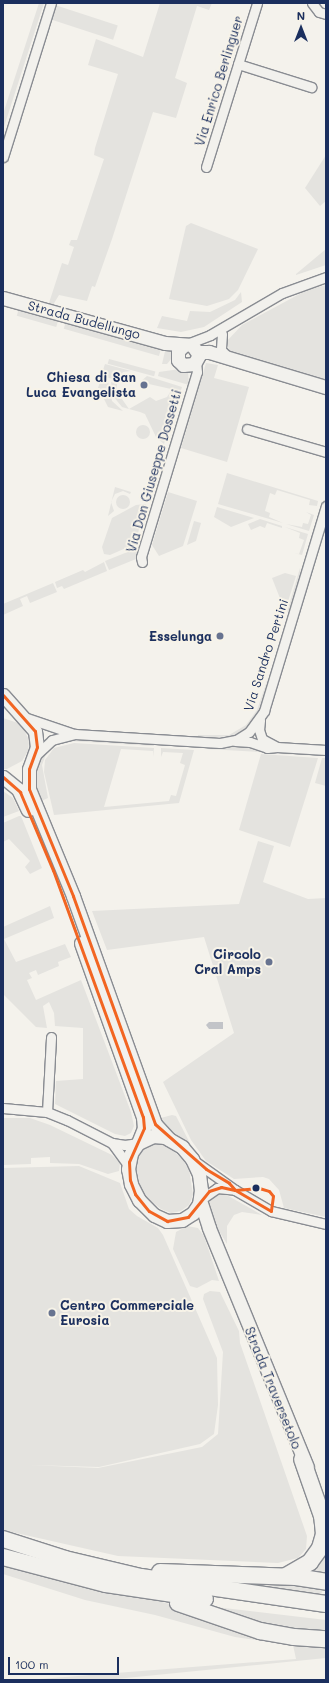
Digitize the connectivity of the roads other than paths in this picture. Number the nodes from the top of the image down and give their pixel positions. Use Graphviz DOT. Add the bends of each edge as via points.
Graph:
graph roads {
  1 [pos="51,3"];
  2 [pos="257,3"];
  3 [pos="312,3"];
  4 [pos="326,14"];
  5 [pos="238,64"];
  6 [pos="311,87"];
  7 [pos="3,157"];
  8 [pos="206,167"];
  9 [pos="326,277"];
  10 [pos="3,298"];
  11 [pos="243,315"];
  12 [pos="222,334"];
  13 [pos="183,348"];
  14 [pos="196,358"];
  15 [pos="233,362"];
  16 [pos="326,387"];
  17 [pos="247,429"];
  18 [pos="326,452"];
  19 [pos="326,506"];
  20 [pos="142,562"];
  21 [pos="3,695"];
  22 [pos="3,711"];
  23 [pos="23,717"];
  24 [pos="261,717"];
  25 [pos="249,732"];
  26 [pos="75,734"];
  27 [pos="260,736"];
  28 [pos="230,742"];
  29 [pos="253,742"];
  30 [pos="278,747"];
  31 [pos="326,750"];
  32 [pos="33,760"];
  33 [pos="3,777"];
  34 [pos="51,1037"];
  35 [pos="3,1108"];
  36 [pos="47,1112"];
  37 [pos="169,1138"];
  38 [pos="112,1143"];
  39 [pos="138,1143"];
  40 [pos="192,1159"];
  41 [pos="128,1165"];
  42 [pos="235,1190"];
  43 [pos="200,1200"];
  44 [pos="182,1220"];
  45 [pos="326,1224"];
  46 [pos="209,1228"];
  47 [pos="239,1298"];
  48 [pos="302,1459"];
  49 [pos="312,1475"];
  50 [pos="326,1512"];
  51 [pos="3,1539"];
  52 [pos="35,1550"];
  53 [pos="3,1557"];
  54 [pos="75,1577"];
  55 [pos="274,1577"];
  56 [pos="326,1582"];
  57 [pos="324,1609"];
  58 [pos="326,1639"];
  1 -- 7 [label="street"];
  2 -- 5 [label="street, Via Enrico Berlinguer"];
  3 -- 4 [label="street" via="319,12"];
  5 -- 6 [label="street"];
  5 -- 8 [label="street, Via Enrico Berlinguer"];
  9 -- 11 [label="street" via="282,293"];
  10 -- 13 [label="main road, Strada Budellungo"];
  11 -- 12 [label="street"];
  11 -- 13 [label="street"];
  12 -- 14 [label="street" via="206,342"];
  12 -- 15 [label="street" via="222,350"];
  13 -- 14 [label="main road" via="192,345"];
  13 -- 14 [label="main road" via="180,362"];
  14 -- 15 [label="main road" via="219,357"];
  14 -- 20 [label="street, Via Don Giuseppe Dossetti" via="191,372 191,387 141,557"];
  15 -- 16 [label="main road"];
  17 -- 18 [label="street"];
  19 -- 24 [label="street, Via Sandro Pertini"];
  21 -- 23 [label="main road, Strada Traversetolo"];
  22 -- 23 [label="main road"];
  23 -- 26 [label="street"];
  23 -- 32 [label="main road, Strada Traversetolo" via="32,726 36,736"];
  24 -- 25 [label="street, Via Sandro Pertini"];
  24 -- 27 [label="street"];
  25 -- 27 [label="street" via="256,731"];
  25 -- 28 [label="street, Via Sandro Pertini"];
  25 -- 29 [label="street" via="248,739"];
  26 -- 28 [label="street"];
  26 -- 32 [label="street" via="48,742"];
  27 -- 30 [label="street" via="265,742"];
  28 -- 29 [label="street"];
  29 -- 30 [label="street" via="267,748"];
  30 -- 31 [label="street"];
  32 -- 33 [label="main road" via="19,773"];
  32 -- 37 [label="main road, Strada Traversetolo" via="28,778 29,789 73,896 155,1124"];
  33 -- 39 [label="main road" via="14,785 21,795 70,914 143,1117 144,1128"];
  34 -- 36 [label="street"];
  35 -- 36 [label="street"];
  36 -- 38 [label="street"];
  37 -- 39 [label="main road" via="153,1136"];
  37 -- 40 [label="main road, Strada Traversetolo" via="182,1147"];
  38 -- 39 [label="street"];
  38 -- 41 [label="street"];
  39 -- 41 [label="main road" via="131,1153"];
  40 -- 42 [label="street"];
  40 -- 43 [label="main road, Strada Traversetolo" via="200,1179"];
  41 -- 44 [label="main road" via="131,1184 143,1206 164,1220"];
  42 -- 43 [label="street" via="217,1188 209,1191"];
  42 -- 45 [label="street" via="271,1210"];
  43 -- 44 [label="main road" via="193,1213"];
  43 -- 46 [label="main road, Strada Traversetolo"];
  44 -- 46 [label="main road"];
  46 -- 47 [label="main road, Strada Traversetolo"];
  47 -- 48 [label="main road, Strada Traversetolo" via="243,1314"];
  47 -- 49 [label="main road, Strada Traversetolo" via="264,1350"];
  48 -- 49 [label="main road, Strada Traversetolo"];
  48 -- 55 [label="highway" via="322,1519 322,1541 316,1555 304,1568 291,1574"];
  49 -- 50 [label="main road, Strada Traversetolo"];
  51 -- 52 [label="highway"];
  52 -- 55 [label="highway" via="149,1571"];
  52 -- 57 [label="highway" via="141,1577"];
  53 -- 54 [label="highway"];
  54 -- 57 [label="highway" via="168,1594"];
  54 -- 58 [label="highway" via="111,1591 178,1603 260,1631"];
  55 -- 56 [label="highway"];
}
